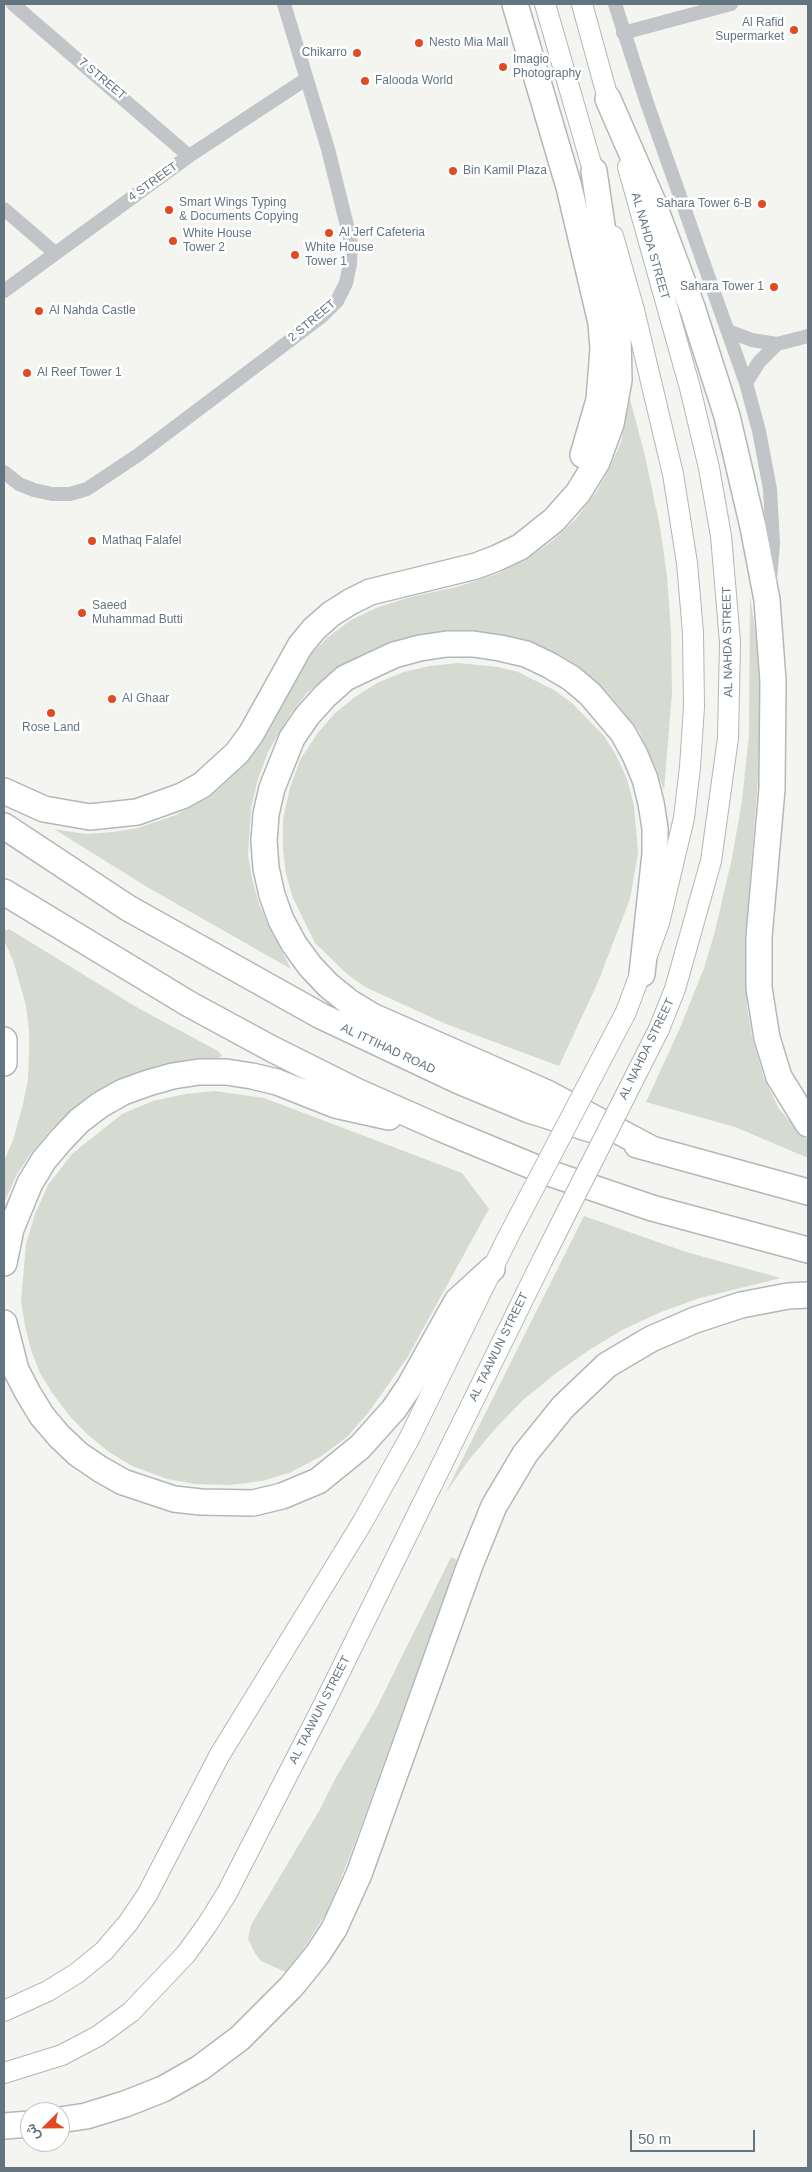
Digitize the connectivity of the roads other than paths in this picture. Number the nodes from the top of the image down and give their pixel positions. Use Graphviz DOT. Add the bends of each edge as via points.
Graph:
graph roads {
  1 [pos="13,4"];
  2 [pos="284,4"];
  3 [pos="515,4"];
  4 [pos="545,4"];
  5 [pos="582,4"];
  6 [pos="615,4"];
  7 [pos="731,4"];
  8 [pos="624,33"];
  9 [pos="306,79"];
  10 [pos="608,99"];
  11 [pos="189,156"];
  12 [pos="594,171"];
  13 [pos="4,209"];
  14 [pos="55,253"];
  15 [pos="4,291"];
  16 [pos="728,331"];
  17 [pos="808,336"];
  18 [pos="777,344"];
  19 [pos="746,383"];
  20 [pos="4,472"];
  21 [pos="569,504"];
  22 [pos="767,600"];
  23 [pos="4,791"];
  24 [pos="4,826"];
  25 [pos="4,892"];
  26 [pos="642,974"];
  27 [pos="4,1040"];
  28 [pos="4,1062"];
  29 [pos="808,1124"];
  30 [pos="442,1129"];
  31 [pos="652,1149"];
  32 [pos="808,1192"];
  33 [pos="808,1250"];
  34 [pos="542,1260"];
  35 [pos="4,1264"];
  36 [pos="492,1269"];
  37 [pos="808,1295"];
  38 [pos="4,1323"];
  39 [pos="4,2011"];
  40 [pos="4,2073"];
  41 [pos="70,2118"];
  42 [pos="20,2125"];
  43 [pos="4,2126"];
  1 -- 11 [label="street, 7 STREET"];
  2 -- 9 [label="street, 2 STREET"];
  3 -- 21 [label="highway" via="569,187 601,323 603,349 599,400 572,480"];
  4 -- 12 [label="main road"];
  5 -- 10 [label="main road, AL NAHDA STREET"];
  6 -- 8 [label="street"];
  7 -- 8 [label="street"];
  8 -- 16 [label="street"];
  9 -- 11 [label="street, 4 STREET"];
  9 -- 20 [label="street, 2 STREET" via="328,149 351,242 346,283 337,301 138,455 87,489 70,494 52,494 19,484"];
  10 -- 22 [label="highway" via="652,200 689,298 727,416"];
  10 -- 34 [label="main road, AL NAHDA STREET, bridge" via="709,468 729,608 728,738 711,861 675,989 659,1029"];
  11 -- 14 [label="street, 4 STREET"];
  12 -- 21 [label="highway" via="616,318 620,380 605,444 588,479"];
  12 -- 26 [label="main road" via="634,310 673,474 687,563 693,633 694,707 684,818 659,923"];
  13 -- 14 [label="street"];
  14 -- 15 [label="street, 4 STREET"];
  16 -- 18 [label="street" via="752,340"];
  16 -- 19 [label="street"];
  17 -- 18 [label="street"];
  18 -- 19 [label="street" via="759,362"];
  19 -- 22 [label="street" via="770,489 773,543"];
  21 -- 23 [label="highway" via="527,541 497,558 370,592 331,614 300,646 237,753 214,775 182,796 138,812 90,817 44,809"];
  22 -- 29 [label="highway" via="773,680 772,789 759,937 759,988 767,1038 779,1077"];
  24 -- 31 [label="highway, AL ITTIHAD ROAD" via="128,908 320,1016 406,1058 529,1110"];
  25 -- 30 [label="highway" via="205,1013 356,1091"];
  26 -- 31 [label="highway" via="655,854 651,803 645,779 623,733 590,694 571,678 526,654 473,644 446,644 394,655 345,678 307,716 292,738 272,788 264,841 266,868 275,903 294,944 310,966 349,1002 372,1016 547,1093"];
  26 -- 36 [label="main road, bridge" via="626,1012"];
  27 -- 28 [label="highway"];
  30 -- 33 [label="highway" via="546,1172 652,1208"];
  30 -- 35 [label="highway" via="340,1106 252,1076 199,1072 148,1083 123,1092 100,1106 73,1127 44,1160 30,1183 11,1229"];
  31 -- 32 [label="highway, AL ITTIHAD ROAD"];
  34 -- 40 [label="main road, AL TAAWUN STREET" via="324,1704 207,1925 186,1954 132,2012 98,2036 62,2055"];
  36 -- 38 [label="highway" via="457,1301 409,1387 360,1448 318,1482 253,1503 174,1499 123,1482 100,1469 65,1442 42,1416 16,1370"];
  36 -- 39 [label="main road" via="430,1397 362,1523 219,1756 147,1895 104,1951 48,1991"];
  37 -- 41 [label="highway" via="741,1305 660,1335 607,1365 563,1407 525,1454 491,1513 359,1874 334,1929 317,1955 292,1987 240,2038 200,2068 163,2089 125,2104"];
  42 -- 43 [label="highway"];
}
